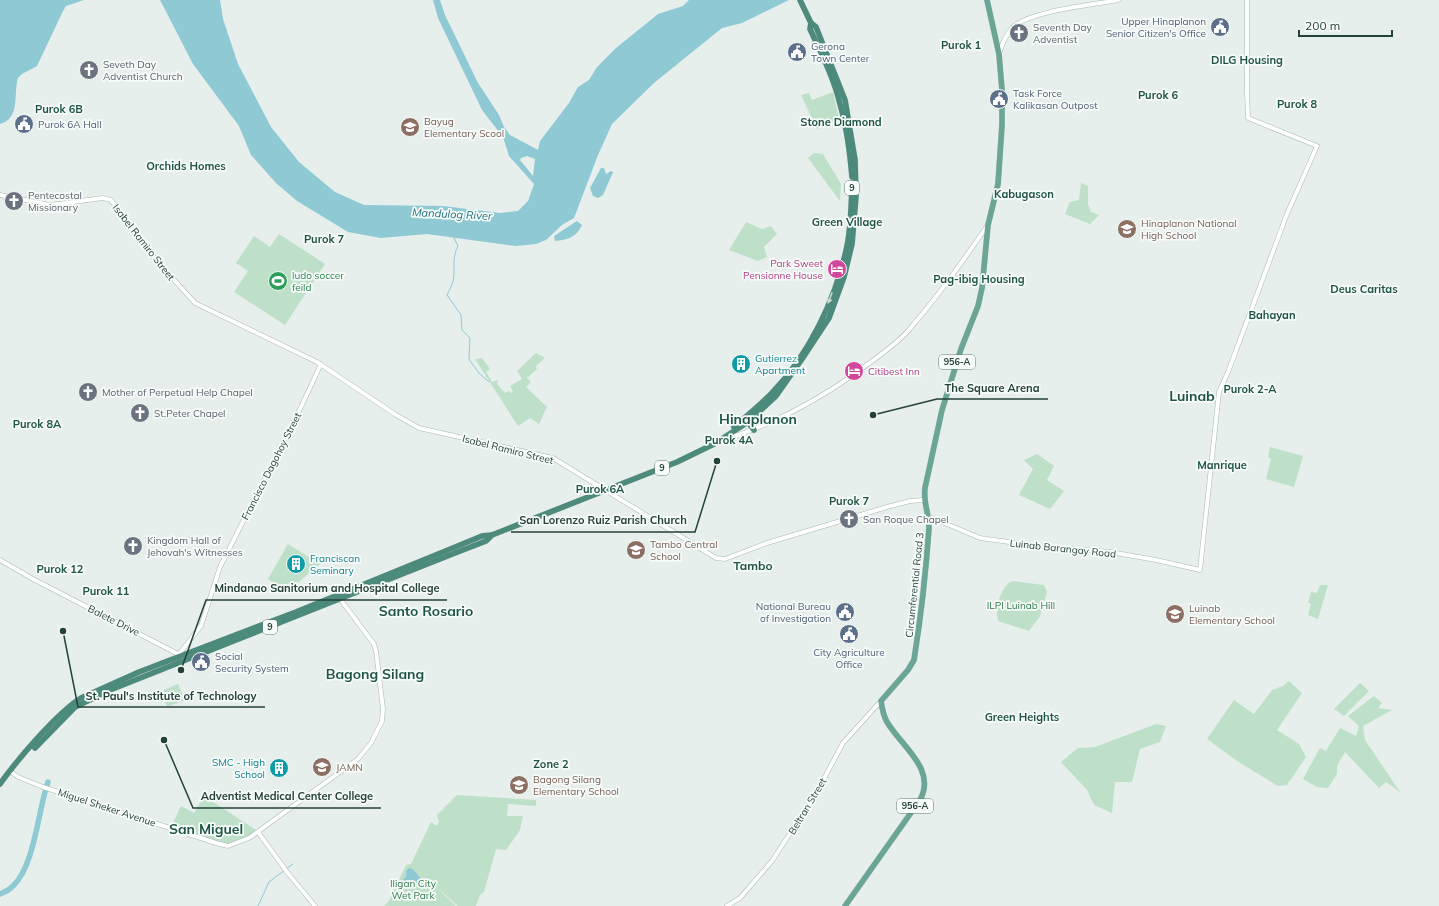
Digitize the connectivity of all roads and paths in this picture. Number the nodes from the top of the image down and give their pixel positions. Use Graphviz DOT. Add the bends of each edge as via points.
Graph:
graph roads {
  1 [pos="800,0"];
  2 [pos="987,0"];
  3 [pos="1118,0"];
  4 [pos="1247,0"];
  5 [pos="811,23"];
  6 [pos="999,54"];
  7 [pos="0,195"];
  8 [pos="988,225"];
  9 [pos="319,363"];
  10 [pos="748,422"];
  11 [pos="754,430"];
  12 [pos="715,444"];
  13 [pos="608,490"];
  14 [pos="924,500"];
  15 [pos="928,516"];
  16 [pos="492,535"];
  17 [pos="0,560"];
  18 [pos="340,599"];
  19 [pos="181,657"];
  20 [pos="881,701"];
  21 [pos="11,772"];
  22 [pos="0,784"];
  23 [pos="0,789"];
  24 [pos="258,832"];
  25 [pos="315,906"];
  26 [pos="727,906"];
  27 [pos="845,906"];
  1 -- 5 [label="highway, 9"];
  2 -- 6 [label="main road, 956-A"];
  3 -- 6 [label="street" via="1053,12 1021,21 1007,34"];
  4 -- 15 [label="street, Luinab Barangay Road" via="1248,118 1317,146 1287,214 1219,392 1200,570 1110,552 980,538"];
  5 -- 10 [label="highway, 9" via="816,27 845,100 853,145 856,196 852,247 829,318 776,396"];
  5 -- 12 [label="highway, 9, one-way" via="810,29 840,103 846,131 853,181 847,246 824,315 797,361 771,393"];
  6 -- 8 [label="main road, 956-A" via="1002,125 998,184"];
  7 -- 9 [label="street, Isabel Ramiro Street" via="50,205 103,198 111,200 150,252 193,300"];
  8 -- 11 [label="street, 956-A" via="946,285 907,332 891,347 810,404"];
  8 -- 14 [label="main road, Circumferential Road 3 / 956-A" via="979,302 961,349 938,425"];
  9 -- 13 [label="street, Isabel Ramiro Street" via="412,425 553,458"];
  9 -- 19 [label="street, Francisco Dagohoy Street" via="302,407 220,567 201,626"];
  10 -- 11 [label="highway"];
  10 -- 12 [label="highway, 9"];
  11 -- 12 [label="street, 956-A"];
  12 -- 13 [label="highway, 9"];
  13 -- 14 [label="street, Isabel Ramiro Street" via="676,534 722,559 887,507"];
  13 -- 16 [label="highway, 9"];
  14 -- 15 [label="main road, Circumferential Road 3 / 956-A"];
  15 -- 20 [label="main road, Circumferential Road 3 / 956-A" via="928,546 914,660"];
  16 -- 18 [label="highway, 9" via="486,541"];
  16 -- 19 [label="highway, 9" via="482,536"];
  17 -- 19 [label="street, Balete Drive"];
  18 -- 19 [label="highway, 9"];
  18 -- 24 [label="street, Miguel Sheker Avenue" via="374,644 383,709 380,727 372,743 358,759"];
  19 -- 21 [label="highway, 9" via="108,685 72,704"];
  20 -- 26 [label="street, Beltran Street" via="839,747 817,792 772,861 740,898"];
  20 -- 27 [label="main road, 956-A" via="886,721 922,770 925,788 920,800"];
  21 -- 22 [label="highway, 9"];
  21 -- 23 [label="highway, 9"];
  21 -- 24 [label="street, Miguel Sheker Avenue" via="45,788 228,846"];
  24 -- 25 [label="street" via="285,871"];
}
